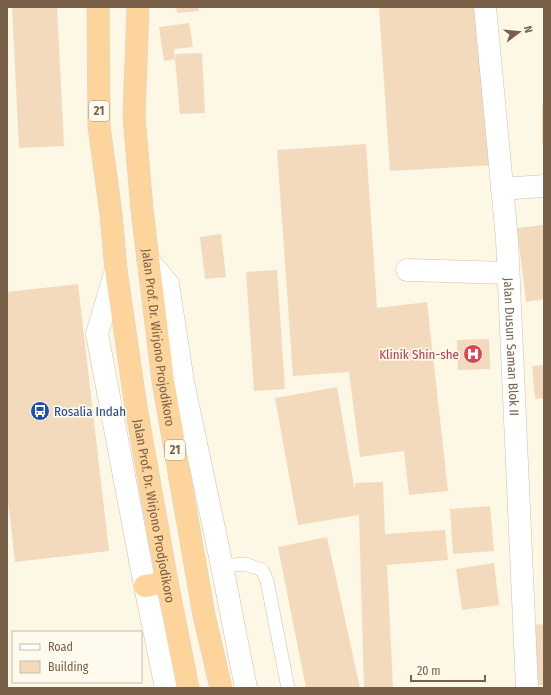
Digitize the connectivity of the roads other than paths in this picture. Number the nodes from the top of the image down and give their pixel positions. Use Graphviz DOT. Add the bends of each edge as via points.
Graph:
graph roads {
  1 [pos="98,7"];
  2 [pos="138,7"];
  3 [pos="485,7"];
  4 [pos="544,186"];
  5 [pos="502,189"];
  6 [pos="142,210"];
  7 [pos="111,214"];
  8 [pos="148,260"];
  9 [pos="116,270"];
  10 [pos="407,270"];
  11 [pos="508,273"];
  12 [pos="222,566"];
  13 [pos="167,582"];
  14 [pos="145,586"];
  15 [pos="166,688"];
  16 [pos="188,688"];
  17 [pos="220,688"];
  18 [pos="246,688"];
  19 [pos="288,688"];
  20 [pos="527,688"];
  1 -- 7 [label="highway, 21" via="99,126"];
  2 -- 6 [label="highway, Jalan Prof. Dr. Wirjono Projodikoro / 21" via="134,116"];
  3 -- 5 [label="street, Jalan Dusun Saman Blok II"];
  4 -- 5 [label="street"];
  5 -- 11 [label="street, Jalan Dusun Saman Blok II"];
  6 -- 7 [label="highway"];
  6 -- 8 [label="highway, Jalan Prof. Dr. Wirjono Projodikoro / 21"];
  7 -- 9 [label="highway, Jalan Prof. Dr. Wirjono Prodjodikoro / 21"];
  8 -- 12 [label="street" via="168,284 183,382"];
  8 -- 17 [label="highway, Jalan Prof. Dr. Wirjono Projodikoro / 21" via="163,382 204,615"];
  9 -- 13 [label="highway, Jalan Prof. Dr. Wirjono Prodjodikoro / 21" via="136,407"];
  9 -- 14 [label="street" via="98,334"];
  10 -- 11 [label="street"];
  11 -- 20 [label="street, Jalan Dusun Saman Blok II"];
  12 -- 18 [label="street"];
  12 -- 19 [label="lane" via="245,564 262,570 267,581"];
  13 -- 14 [label="highway"];
  13 -- 16 [label="highway, Jalan Prof. Dr. Wirjono Prodjodikoro / 21"];
  14 -- 15 [label="street"];
}
